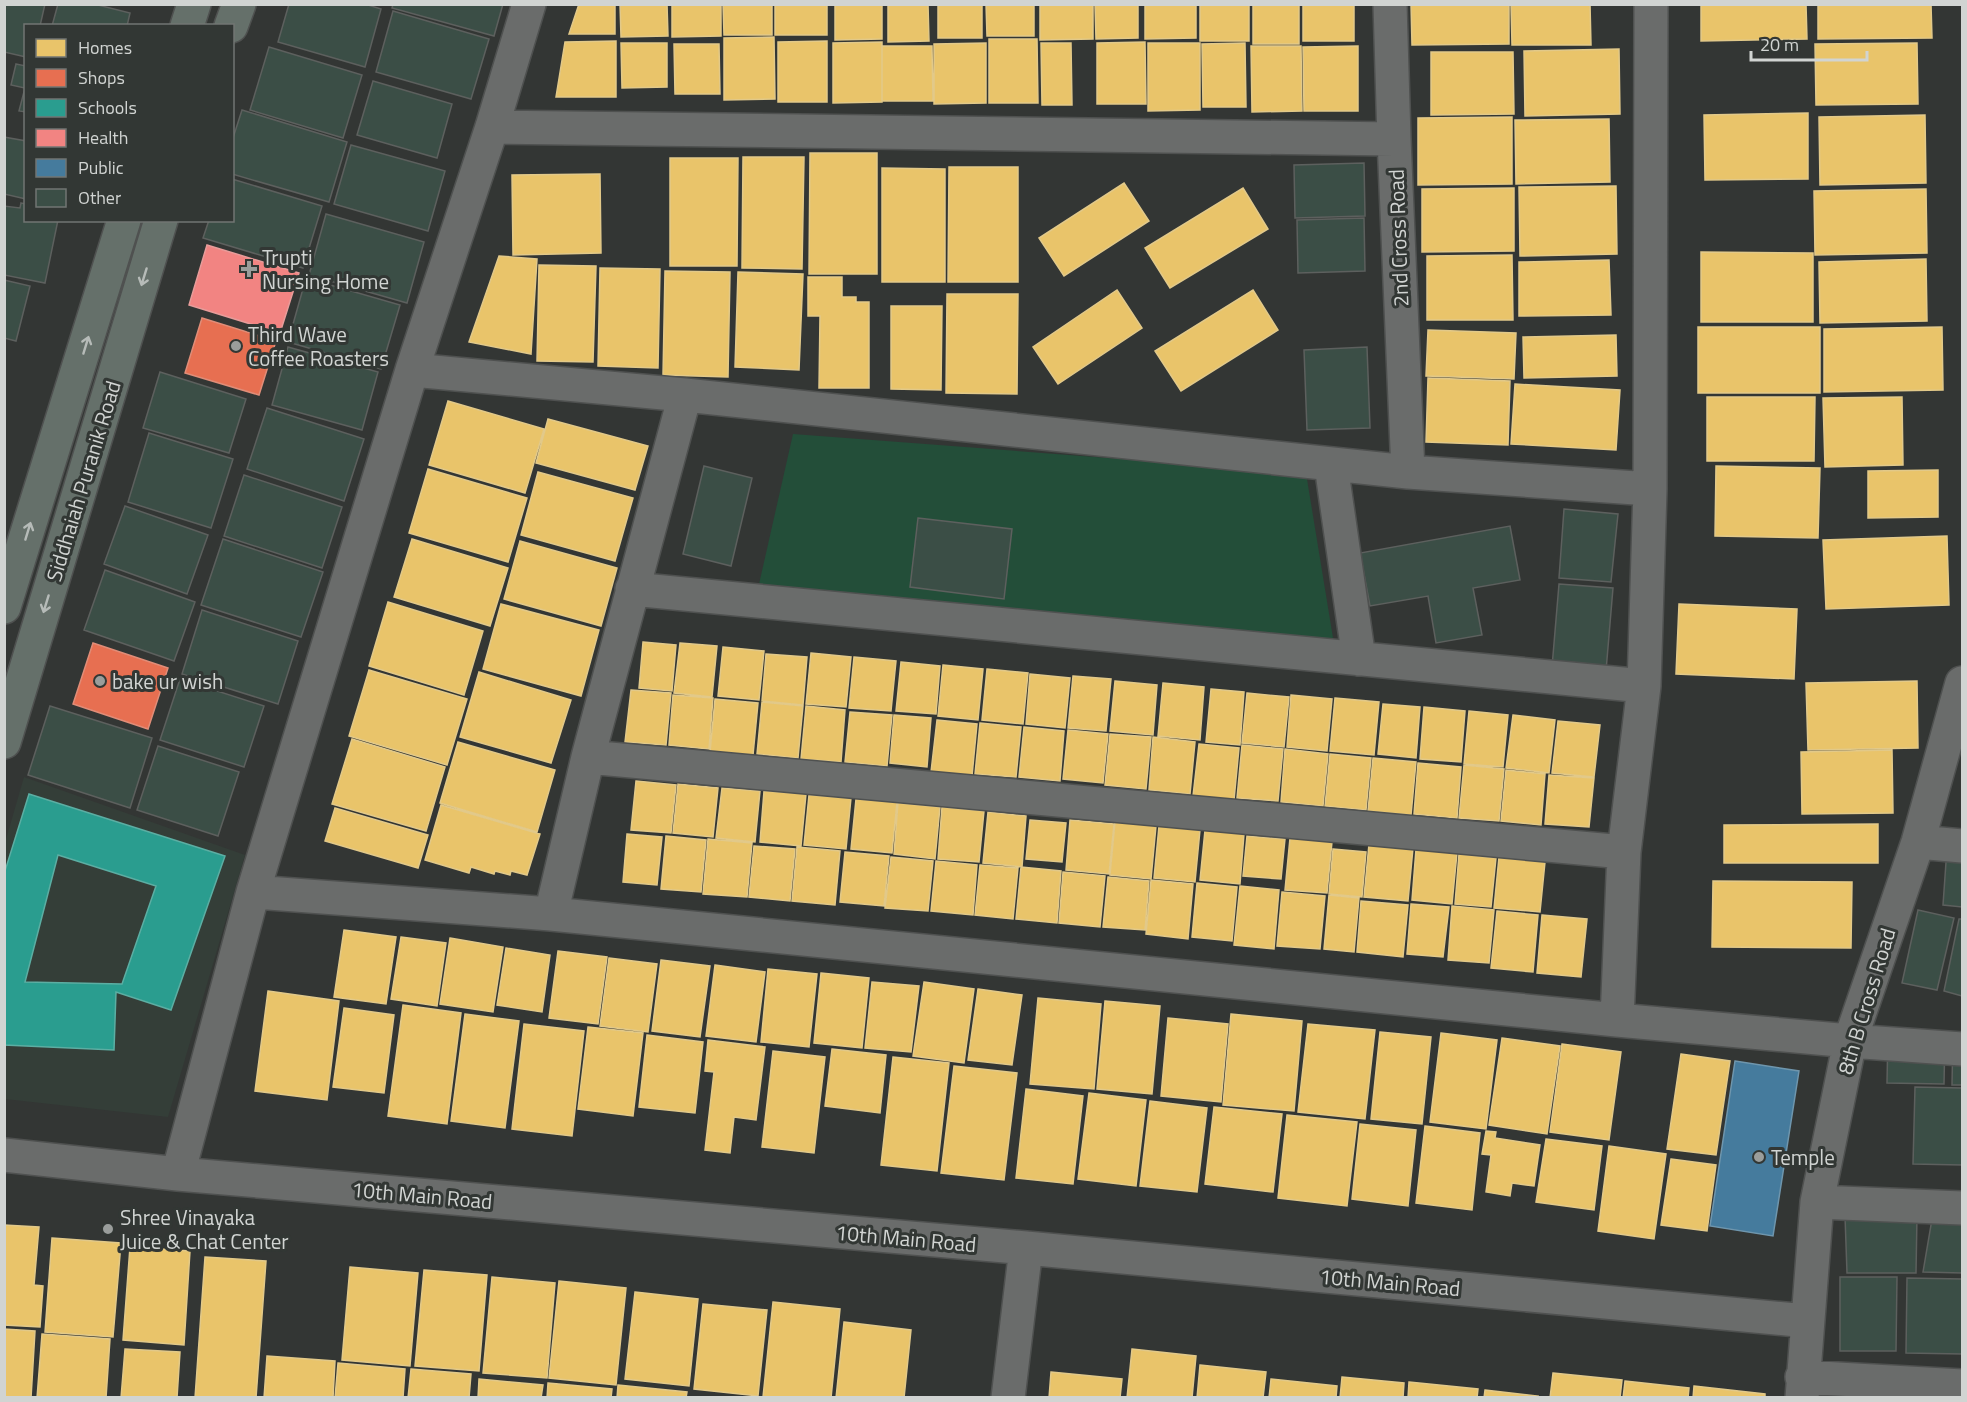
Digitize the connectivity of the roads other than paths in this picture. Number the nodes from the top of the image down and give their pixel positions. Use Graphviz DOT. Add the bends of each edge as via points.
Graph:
graph roads {
  1 [pos="194,4"];
  2 [pos="239,4"];
  3 [pos="529,4"];
  4 [pos="1390,4"];
  5 [pos="1651,4"];
  6 [pos="188,24"];
  7 [pos="232,24"];
  8 [pos="492,127"];
  9 [pos="1394,140"];
  10 [pos="123,222"];
  11 [pos="160,222"];
  12 [pos="412,370"];
  13 [pos="685,395"];
  14 [pos="1331,465"];
  15 [pos="1408,472"];
  16 [pos="1650,489"];
  17 [pos="632,589"];
  18 [pos="4,607"];
  19 [pos="1359,659"];
  20 [pos="1962,683"];
  21 [pos="1644,686"];
  22 [pos="4,742"];
  23 [pos="588,757"];
  24 [pos="1918,842"];
  25 [pos="1962,846"];
  26 [pos="1624,852"];
  27 [pos="253,892"];
  28 [pos="551,914"];
  29 [pos="1617,1020"];
  30 [pos="1850,1041"];
  31 [pos="1962,1049"];
  32 [pos="4,1155"];
  33 [pos="178,1174"];
  34 [pos="1817,1202"];
  35 [pos="1962,1208"];
  36 [pos="1026,1248"];
  37 [pos="1807,1321"];
  38 [pos="1962,1386"];
  39 [pos="1802,1387"];
  40 [pos="1008,1398"];
  1 -- 6 [label="main road"];
  2 -- 7 [label="main road"];
  3 -- 8 [label="street"];
  4 -- 9 [label="street, 2nd Cross Road"];
  5 -- 16 [label="street"];
  8 -- 9 [label="street"];
  8 -- 12 [label="street"];
  9 -- 15 [label="street, 2nd Cross Road"];
  18 -- 10 [label="main road, Siddhaiah Puranik Road, one-way"];
  11 -- 22 [label="main road, Siddhaiah Puranik Road, one-way"];
  12 -- 13 [label="street"];
  12 -- 27 [label="street"];
  13 -- 14 [label="street"];
  13 -- 17 [label="street"];
  14 -- 15 [label="street"];
  14 -- 19 [label="street"];
  15 -- 16 [label="street"];
  16 -- 21 [label="street"];
  17 -- 19 [label="street"];
  17 -- 23 [label="street"];
  19 -- 21 [label="street"];
  20 -- 24 [label="street, 8th B Cross Road"];
  21 -- 26 [label="street"];
  23 -- 26 [label="street"];
  23 -- 28 [label="street"];
  24 -- 25 [label="street"];
  24 -- 30 [label="street, 8th B Cross Road"];
  26 -- 29 [label="street"];
  27 -- 28 [label="street"];
  27 -- 33 [label="street"];
  28 -- 29 [label="street"];
  29 -- 30 [label="street"];
  30 -- 31 [label="street"];
  30 -- 34 [label="street, 8th B Cross Road"];
  32 -- 33 [label="street, 10th Main Road"];
  33 -- 36 [label="street, 10th Main Road"];
  34 -- 35 [label="street"];
  34 -- 37 [label="street, 8th B Cross Road"];
  36 -- 37 [label="street, 10th Main Road"];
  36 -- 40 [label="street"];
  37 -- 39 [label="street, 8th B Cross Road"];
  38 -- 39 [label="street"];
}
